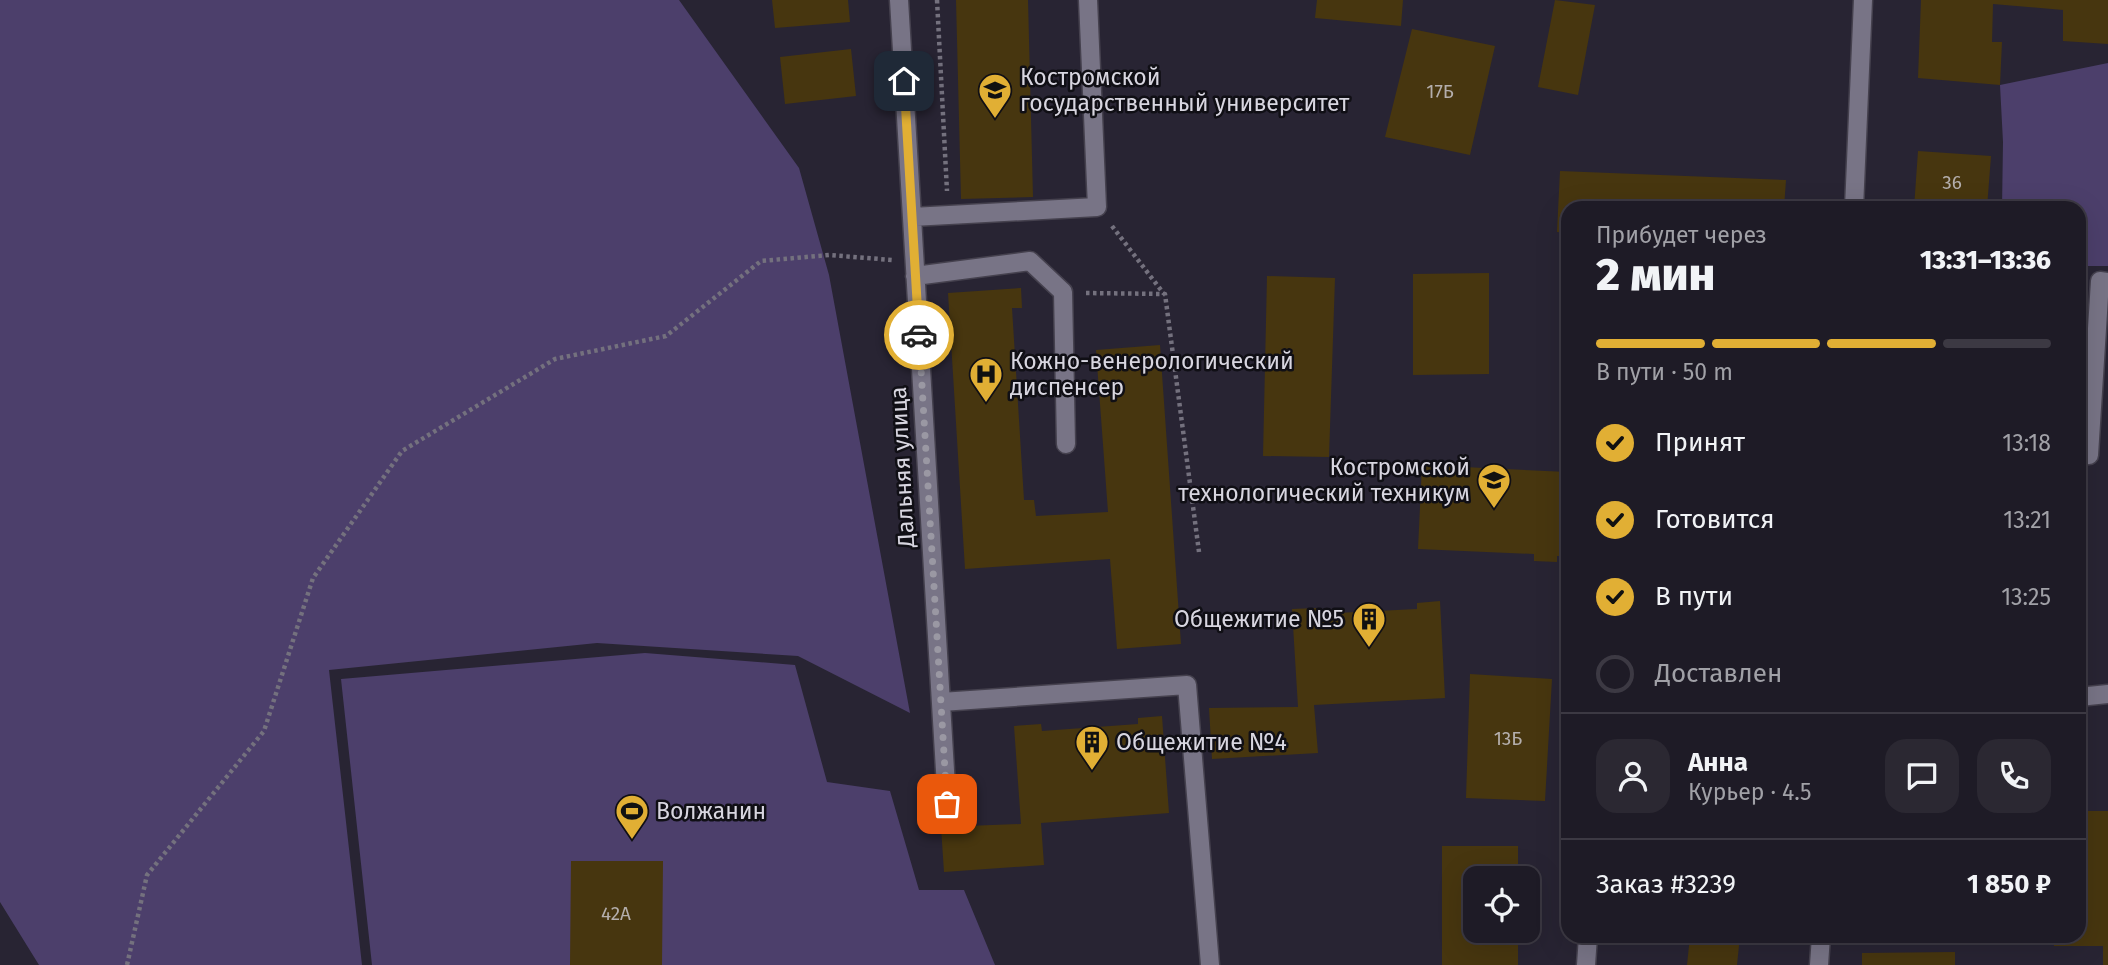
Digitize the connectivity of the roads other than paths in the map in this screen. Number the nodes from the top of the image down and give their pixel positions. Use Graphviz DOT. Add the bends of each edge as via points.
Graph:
graph roads {
  1 [pos="899,0"];
  2 [pos="1088,0"];
  3 [pos="1863,0"];
  4 [pos="1854,201"];
  5 [pos="912,216"];
  6 [pos="915,269"];
  7 [pos="2108,282"];
  8 [pos="2087,363"];
  9 [pos="1066,444"];
  10 [pos="2089,455"];
  11 [pos="2108,694"];
  12 [pos="2086,696"];
  13 [pos="941,702"];
  14 [pos="947,804"];
  15 [pos="1588,943"];
  16 [pos="1821,943"];
  17 [pos="1210,965"];
  18 [pos="1586,965"];
  19 [pos="1819,965"];
  1 -- 5 [label="street, Дальняя улица"];
  2 -- 5 [label="street" via="1097,207"];
  3 -- 4 [label="street"];
  5 -- 6 [label="street, Дальняя улица"];
  6 -- 9 [label="street" via="1030,261 1063,292"];
  6 -- 13 [label="street, Дальняя улица"];
  7 -- 8 [label="street" via="2100,281"];
  8 -- 10 [label="street"];
  11 -- 12 [label="street"];
  13 -- 14 [label="street, Дальняя улица"];
  13 -- 17 [label="street" via="1187,685"];
  15 -- 18 [label="street"];
  16 -- 19 [label="street"];
}
